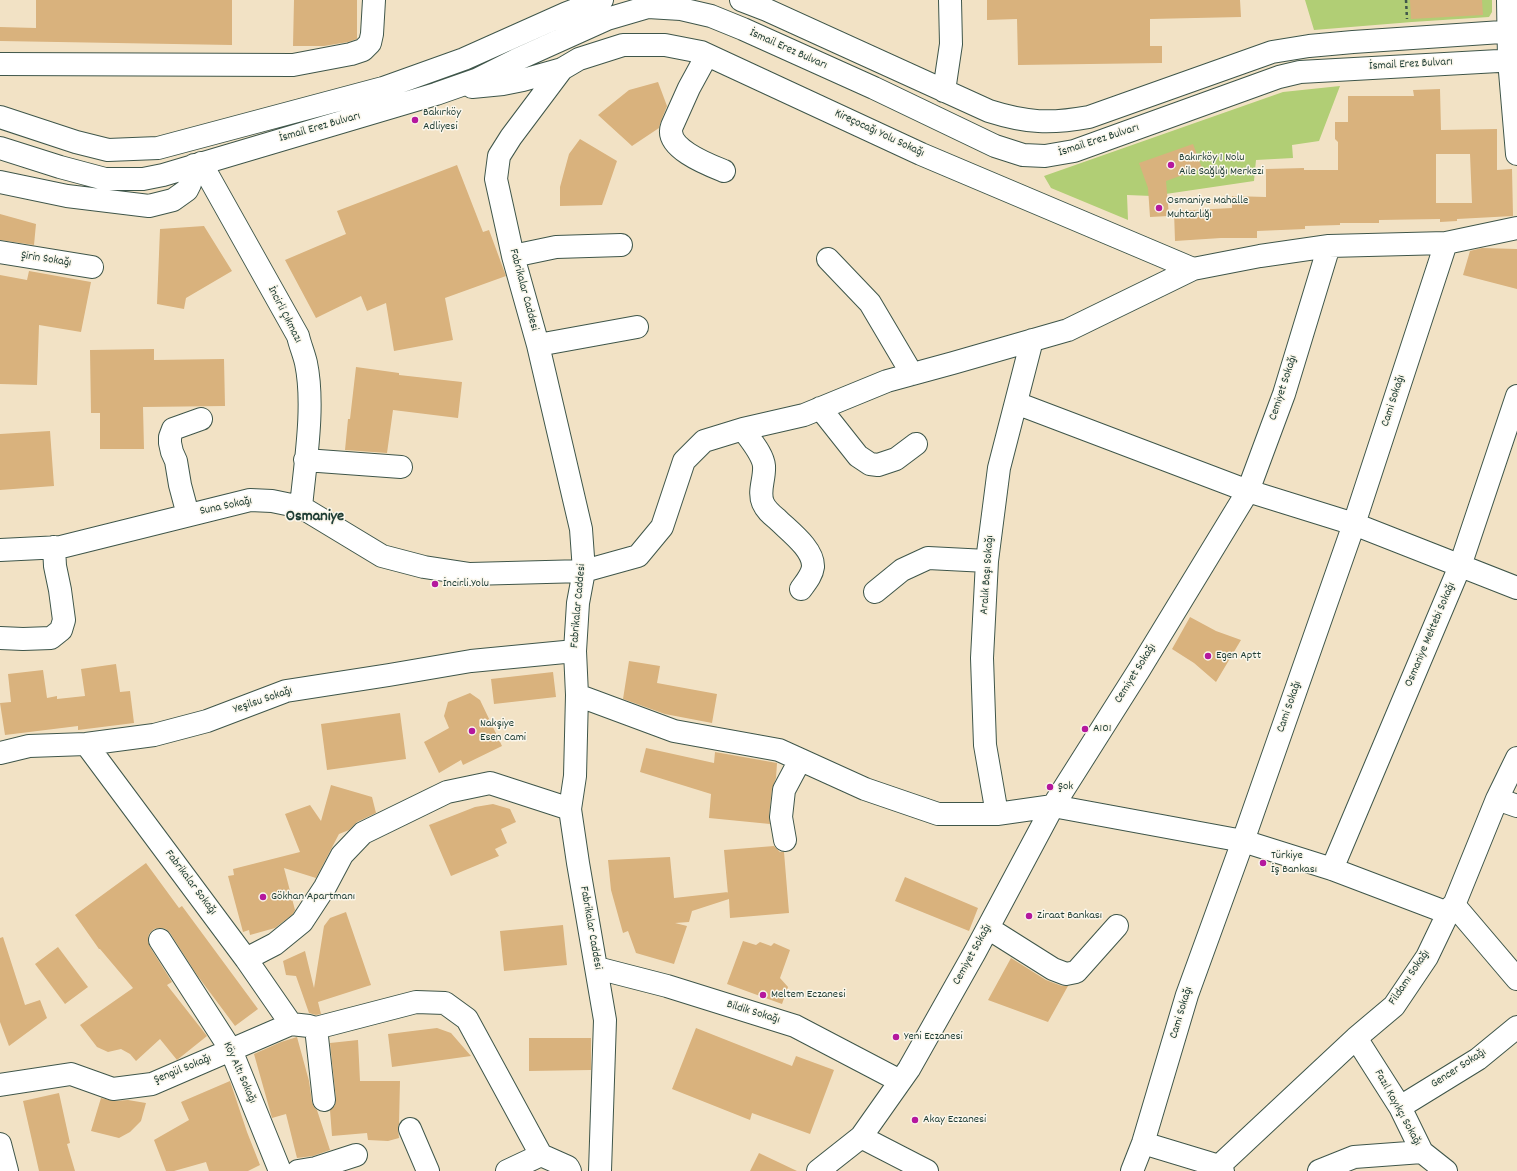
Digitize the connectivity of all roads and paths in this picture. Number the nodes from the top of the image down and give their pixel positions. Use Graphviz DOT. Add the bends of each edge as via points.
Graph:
graph roads {
  1 [pos="374,0"];
  2 [pos="602,0"];
  3 [pos="741,0"];
  4 [pos="950,0"];
  5 [pos="1406,0"];
  6 [pos="1508,0"];
  7 [pos="629,6"];
  8 [pos="573,7"];
  9 [pos="1407,22"];
  10 [pos="1512,32"];
  11 [pos="707,55"];
  12 [pos="1513,60"];
  13 [pos="0,64"];
  14 [pos="562,69"];
  15 [pos="458,86"];
  16 [pos="944,91"];
  17 [pos="0,117"];
  18 [pos="0,148"];
  19 [pos="1517,154"];
  20 [pos="197,164"];
  21 [pos="724,172"];
  22 [pos="0,182"];
  23 [pos="1517,228"];
  24 [pos="1446,243"];
  25 [pos="621,245"];
  26 [pos="1329,246"];
  27 [pos="0,252"];
  28 [pos="513,256"];
  29 [pos="828,259"];
  30 [pos="92,267"];
  31 [pos="1193,268"];
  32 [pos="637,327"];
  33 [pos="1032,340"];
  34 [pos="538,345"];
  35 [pos="912,374"];
  36 [pos="1517,396"];
  37 [pos="1016,404"];
  38 [pos="820,408"];
  39 [pos="201,419"];
  40 [pos="743,429"];
  41 [pos="916,444"];
  42 [pos="305,460"];
  43 [pos="401,467"];
  44 [pos="1248,491"];
  45 [pos="301,507"];
  46 [pos="188,515"];
  47 [pos="1354,524"];
  48 [pos="54,547"];
  49 [pos="0,550"];
  50 [pos="987,561"];
  51 [pos="1460,566"];
  52 [pos="584,571"];
  53 [pos="1517,588"];
  54 [pos="801,589"];
  55 [pos="875,592"];
  56 [pos="0,638"];
  57 [pos="575,651"];
  58 [pos="577,695"];
  59 [pos="86,744"];
  60 [pos="0,752"];
  61 [pos="1517,758"];
  62 [pos="800,760"];
  63 [pos="1507,802"];
  64 [pos="1053,806"];
  65 [pos="570,808"];
  66 [pos="997,814"];
  67 [pos="785,840"];
  68 [pos="1243,841"];
  69 [pos="1332,869"];
  70 [pos="1451,909"];
  71 [pos="1117,926"];
  72 [pos="988,928"];
  73 [pos="160,940"];
  74 [pos="246,959"];
  75 [pos="597,968"];
  76 [pos="1517,979"];
  77 [pos="290,1024"];
  78 [pos="1517,1027"];
  79 [pos="316,1028"];
  80 [pos="1356,1038"];
  81 [pos="231,1050"];
  82 [pos="900,1081"];
  83 [pos="0,1085"];
  84 [pos="324,1100"];
  85 [pos="1400,1107"];
  86 [pos="410,1129"];
  87 [pos="861,1137"];
  88 [pos="1143,1143"];
  89 [pos="0,1144"];
  90 [pos="1422,1152"];
  91 [pos="356,1155"];
  92 [pos="541,1155"];
  93 [pos="1221,1169"];
  94 [pos="7,1171"];
  95 [pos="280,1171"];
  96 [pos="298,1171"];
  97 [pos="428,1171"];
  98 [pos="507,1171"];
  99 [pos="570,1171"];
  100 [pos="600,1171"];
  101 [pos="818,1171"];
  102 [pos="927,1171"];
  103 [pos="1132,1171"];
  104 [pos="1319,1171"];
  105 [pos="1446,1171"];
  1 -- 13 [label="street" via="372,34 370,43 363,50 293,65"];
  2 -- 8 [label="street, İsmail Erez Bulvarı"];
  3 -- 16 [label="street"];
  4 -- 16 [label="street" via="952,44"];
  5 -- 9 [label="path"];
  6 -- 10 [label="street"];
  7 -- 12 [label="street, İsmail Erez Bulvarı" via="681,9 711,16 995,146 1023,155 1045,156 1074,151 1279,76 1300,72"];
  7 -- 15 [label="street, İsmail Erez Bulvarı" via="476,80"];
  8 -- 17 [label="street, İsmail Erez Bulvarı" via="464,59 383,88 158,148 108,150"];
  10 -- 12 [label="street"];
  10 -- 16 [label="street" via="1345,43 1272,52 1109,110 1068,120 1043,122 1008,117"];
  11 -- 14 [label="street, Kireçocağı Yolu Sokağı" via="665,45 623,45 579,59"];
  11 -- 21 [label="street" via="670,131 678,146"];
  11 -- 31 [label="street, Kireçocağı Yolu Sokağı" via="921,154"];
  12 -- 19 [label="street"];
  14 -- 15 [label="street" via="503,84"];
  14 -- 28 [label="street, Fabrikalar Caddesi" via="499,156 496,179"];
  15 -- 20 [label="street, İsmail Erez Bulvarı"];
  18 -- 20 [label="street, İsmail Erez Bulvarı" via="106,179 144,179"];
  20 -- 22 [label="street" via="187,190 173,200 149,206 67,196"];
  20 -- 42 [label="street, İncirli Çıkmazı" via="298,336 306,364 309,389"];
  23 -- 24 [label="street, Suna Sokağı"];
  24 -- 26 [label="street, Suna Sokağı"];
  24 -- 47 [label="street, Cami Sokağı"];
  25 -- 28 [label="street" via="556,247"];
  26 -- 31 [label="street, Suna Sokağı"];
  26 -- 44 [label="street, Cemiyet Sokağı" via="1284,394"];
  27 -- 30 [label="street, Şirin Sokağı"];
  28 -- 34 [label="street, Fabrikalar Caddesi"];
  29 -- 35 [label="street" via="870,302"];
  31 -- 33 [label="street, Suna Sokağı" via="1068,330"];
  32 -- 34 [label="street"];
  33 -- 35 [label="street, Suna Sokağı"];
  33 -- 37 [label="street, Aralık Başı Sokağı"];
  34 -- 52 [label="street, Fabrikalar Caddesi" via="581,529"];
  35 -- 38 [label="street, Suna Sokağı" via="887,381"];
  36 -- 51 [label="street, Osmaniye Mektebi Sokağı"];
  37 -- 44 [label="street"];
  37 -- 50 [label="street, Aralık Başı Sokağı" via="999,468"];
  38 -- 40 [label="street, Suna Sokağı" via="804,415"];
  38 -- 41 [label="street" via="858,456 870,464 878,465 896,459"];
  39 -- 46 [label="street" via="173,429 170,436"];
  40 -- 52 [label="street, Suna Sokağı" via="704,441 684,461 662,527 638,556"];
  40 -- 54 [label="street" via="764,465 762,502 767,511 799,540 812,557 813,568"];
  42 -- 43 [label="street"];
  42 -- 45 [label="street, İncirli Çıkmazı"];
  44 -- 47 [label="street"];
  44 -- 64 [label="street, Cemiyet Sokağı"];
  45 -- 46 [label="street, Suna Sokağı" via="272,500 250,500"];
  45 -- 52 [label="street, Suna Sokağı" via="382,556 424,567 470,574"];
  46 -- 48 [label="street, Suna Sokağı"];
  47 -- 51 [label="street"];
  47 -- 68 [label="street, Cami Sokağı"];
  48 -- 49 [label="street, Suna Sokağı"];
  48 -- 56 [label="street" via="64,620 61,630 51,638"];
  50 -- 55 [label="street" via="928,558 902,570"];
  50 -- 66 [label="street, Aralık Başı Sokağı" via="982,658 985,745"];
  51 -- 53 [label="street"];
  51 -- 69 [label="street, Osmaniye Mektebi Sokağı"];
  52 -- 57 [label="street, Fabrikalar Caddesi" via="578,603"];
  57 -- 58 [label="street, Fabrikalar Caddesi"];
  57 -- 59 [label="street, Yeşilsu Sokağı" via="471,661 286,691 207,721 154,736"];
  58 -- 62 [label="street" via="674,731 779,750"];
  58 -- 65 [label="street, Fabrikalar Caddesi" via="575,776"];
  59 -- 60 [label="street, Yeşilsu Sokağı" via="29,746"];
  59 -- 74 [label="street, Fabrikalar Sokağı"];
  61 -- 63 [label="street, Fildamı Sokağı"];
  62 -- 66 [label="street" via="865,789 938,814"];
  62 -- 67 [label="street" via="784,790 781,817"];
  63 -- 70 [label="street, Fildamı Sokağı"];
  64 -- 66 [label="street"];
  64 -- 68 [label="street"];
  64 -- 72 [label="street, Cemiyet Sokağı"];
  65 -- 74 [label="street" via="490,783 447,792 363,833 342,855 302,922 275,944"];
  65 -- 75 [label="street, Fabrikalar Caddesi"];
  68 -- 69 [label="street"];
  68 -- 88 [label="street, Cami Sokağı" via="1187,995"];
  69 -- 70 [label="street"];
  70 -- 76 [label="street"];
  70 -- 80 [label="street, Fildamı Sokağı" via="1427,957 1394,1006"];
  71 -- 72 [label="street" via="1076,972 1066,974 1053,969"];
  72 -- 82 [label="street, Cemiyet Sokağı"];
  73 -- 81 [label="street, Köy Altı Sokağı"];
  74 -- 77 [label="street, Fabrikalar Sokağı"];
  75 -- 82 [label="street, Bildik Sokağı" via="667,986 795,1026"];
  75 -- 100 [label="street, Fabrikalar Caddesi" via="605,1020"];
  77 -- 79 [label="street"];
  77 -- 81 [label="street, Şengül Sokağı"];
  78 -- 85 [label="street, Gencer Sokağı" via="1478,1059"];
  79 -- 84 [label="street"];
  79 -- 92 [label="street" via="416,1002 445,1003 467,1019"];
  80 -- 85 [label="street, Fazıl Kayıkçı Sokağı"];
  80 -- 93 [label="street, Fildamı Sokağı"];
  81 -- 83 [label="street, Şengül Sokağı" via="152,1084 113,1088 71,1074"];
  81 -- 95 [label="street, Köy Altı Sokağı"];
  82 -- 87 [label="street, Cemiyet Sokağı"];
  85 -- 90 [label="street, Fazıl Kayıkçı Sokağı"];
  86 -- 97 [label="street"];
  87 -- 101 [label="street, Cemiyet Sokağı"];
  87 -- 102 [label="street"];
  88 -- 93 [label="street, Fildamı Sokağı"];
  88 -- 103 [label="street, Cami Sokağı"];
  89 -- 94 [label="street"];
  90 -- 104 [label="street" via="1354,1157"];
  90 -- 105 [label="street, Fazıl Kayıkçı Sokağı"];
  91 -- 96 [label="street"];
  92 -- 98 [label="street"];
  92 -- 99 [label="street" via="568,1167"];
}
